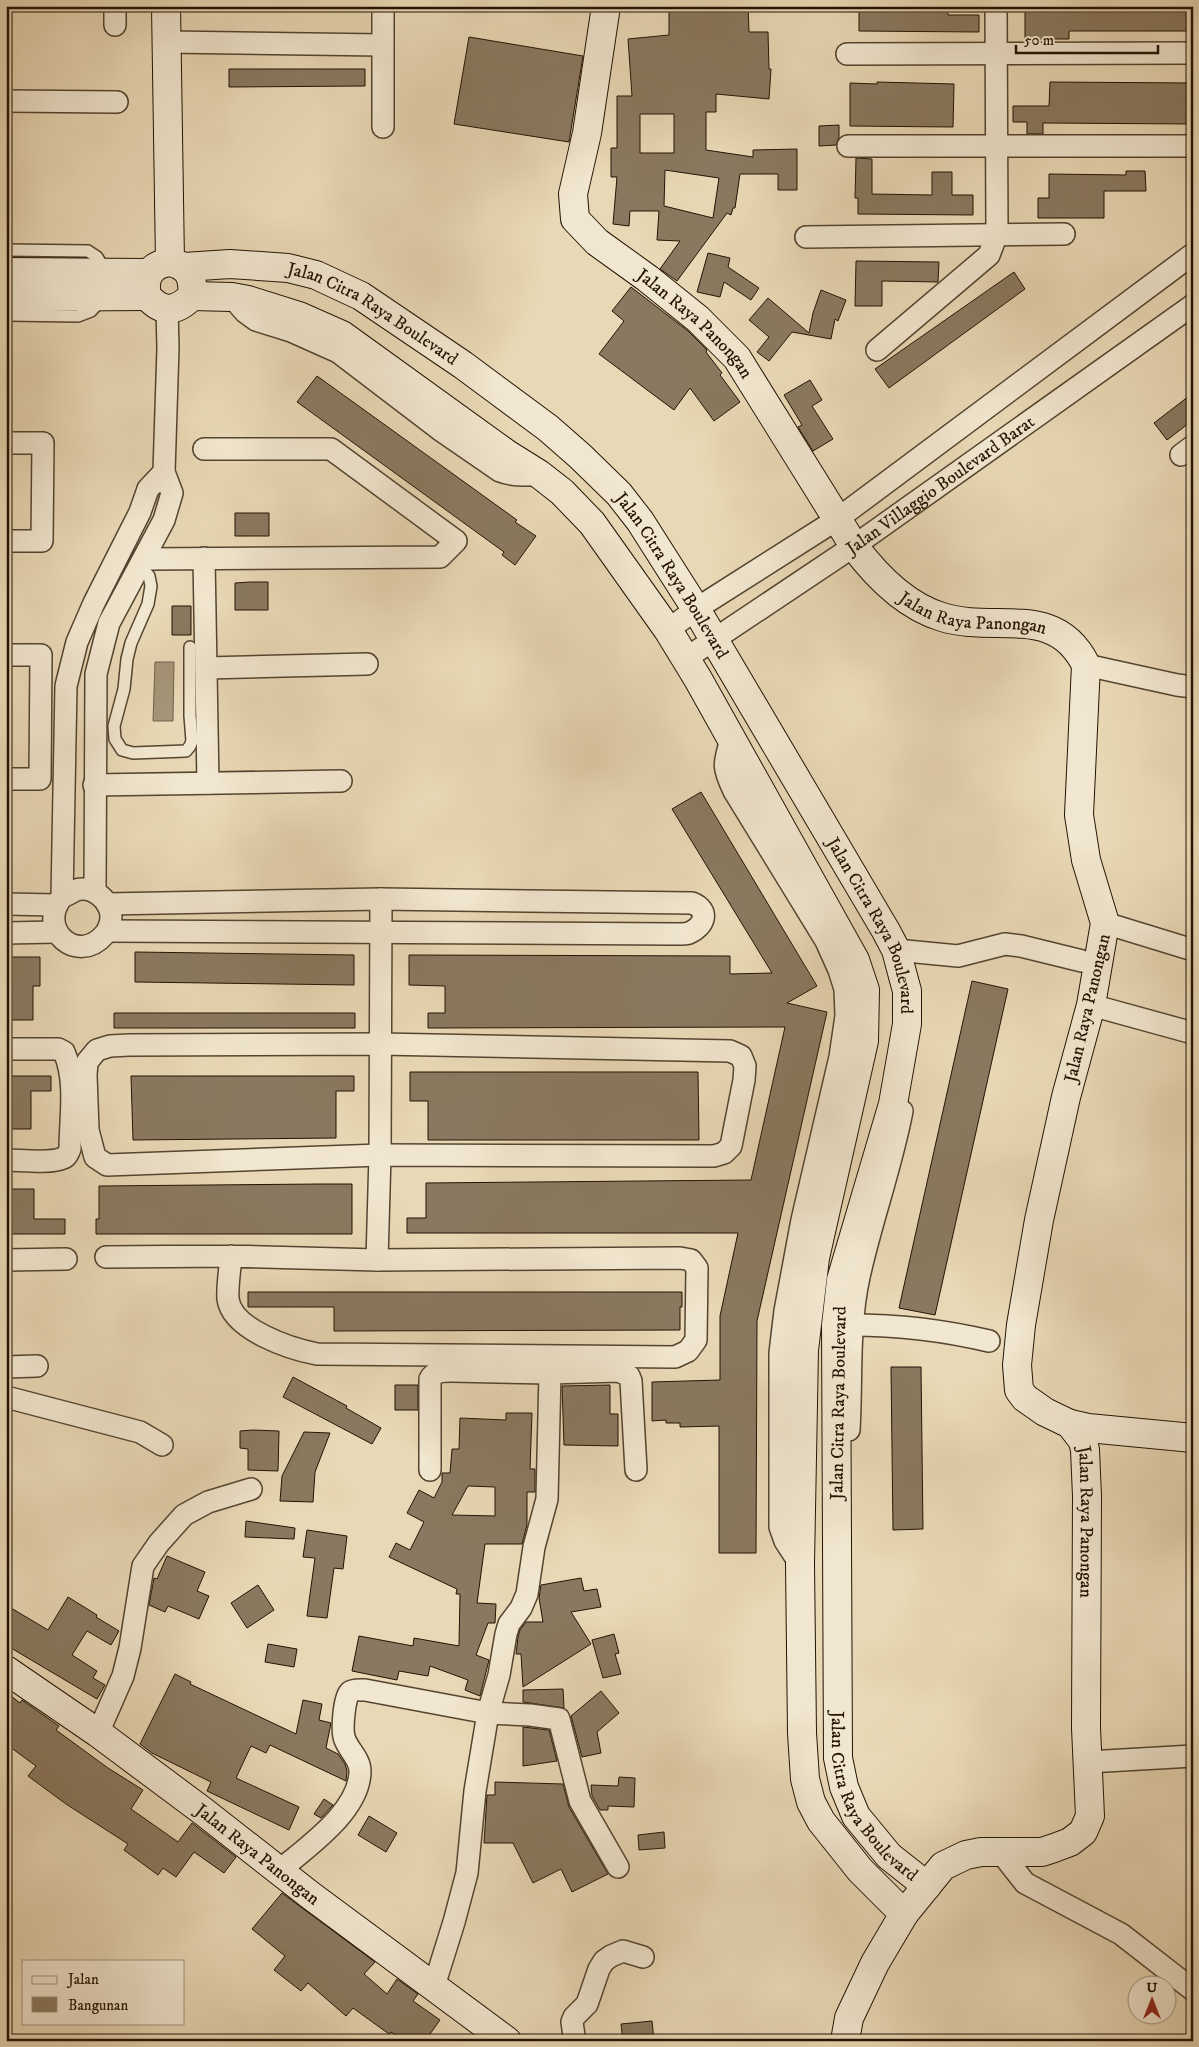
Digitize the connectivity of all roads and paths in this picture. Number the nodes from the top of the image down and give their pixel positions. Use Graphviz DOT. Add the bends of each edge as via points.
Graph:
graph roads {
  1 [pos="166,6"];
  2 [pos="383,6"];
  3 [pos="606,6"];
  4 [pos="996,6"];
  5 [pos="167,42"];
  6 [pos="382,45"];
  7 [pos="1193,53"];
  8 [pos="847,54"];
  9 [pos="996,54"];
  10 [pos="6,102"];
  11 [pos="117,102"];
  12 [pos="383,127"];
  13 [pos="848,146"];
  14 [pos="996,146"];
  15 [pos="1193,146"];
  16 [pos="996,234"];
  17 [pos="1064,234"];
  18 [pos="806,237"];
  19 [pos="6,250"];
  20 [pos="1193,254"];
  21 [pos="6,272"];
  22 [pos="163,282"];
  23 [pos="106,284"];
  24 [pos="6,297"];
  25 [pos="1193,305"];
  26 [pos="6,315"];
  27 [pos="877,350"];
  28 [pos="6,442"];
  29 [pos="204,450"];
  30 [pos="164,472"];
  31 [pos="836,520"];
  32 [pos="6,541"];
  33 [pos="854,546"];
  34 [pos="204,558"];
  35 [pos="142,562"];
  36 [pos="696,609"];
  37 [pos="668,630"];
  38 [pos="714,642"];
  39 [pos="190,646"];
  40 [pos="6,655"];
  41 [pos="685,659"];
  42 [pos="367,664"];
  43 [pos="1086,665"];
  44 [pos="206,668"];
  45 [pos="1193,687"];
  46 [pos="6,778"];
  47 [pos="341,781"];
  48 [pos="208,783"];
  49 [pos="94,785"];
  50 [pos="101,898"];
  51 [pos="381,899"];
  52 [pos="59,901"];
  53 [pos="6,904"];
  54 [pos="1105,923"];
  55 [pos="108,931"];
  56 [pos="56,932"];
  57 [pos="382,932"];
  58 [pos="6,933"];
  59 [pos="1193,950"];
  60 [pos="898,959"];
  61 [pos="1082,961"];
  62 [pos="1091,1005"];
  63 [pos="1193,1033"];
  64 [pos="380,1044"];
  65 [pos="6,1049"];
  66 [pos="380,1155"];
  67 [pos="6,1160"];
  68 [pos="231,1256"];
  69 [pos="106,1257"];
  70 [pos="66,1259"];
  71 [pos="6,1260"];
  72 [pos="377,1260"];
  73 [pos="844,1325"];
  74 [pos="989,1341"];
  75 [pos="37,1366"];
  76 [pos="6,1367"];
  77 [pos="550,1373"];
  78 [pos="6,1397"];
  79 [pos="1070,1424"];
  80 [pos="1193,1438"];
  81 [pos="162,1446"];
  82 [pos="430,1470"];
  83 [pos="636,1470"];
  84 [pos="251,1488"];
  85 [pos="6,1670"];
  86 [pos="488,1713"];
  87 [pos="98,1733"];
  88 [pos="1193,1756"];
  89 [pos="1088,1762"];
  90 [pos="999,1850"];
  91 [pos="618,1867"];
  92 [pos="280,1870"];
  93 [pos="927,1886"];
  94 [pos="904,1914"];
  95 [pos="643,1956"];
  96 [pos="434,1986"];
  97 [pos="1193,1990"];
  98 [pos="507,2041"];
  99 [pos="572,2041"];
  100 [pos="845,2041"];
  1 -- 5 [label="main road"];
  2 -- 6 [label="street"];
  3 -- 31 [label="main road, Jalan Raya Panongan" via="587,133 573,194 575,219 597,242 698,319 737,358"];
  4 -- 9 [label="street"];
  5 -- 6 [label="street"];
  5 -- 22 [label="main road"];
  6 -- 12 [label="street"];
  7 -- 9 [label="street"];
  8 -- 9 [label="street"];
  9 -- 14 [label="street"];
  10 -- 11 [label="street"];
  13 -- 14 [label="street"];
  14 -- 15 [label="street"];
  14 -- 16 [label="street"];
  16 -- 17 [label="street"];
  16 -- 18 [label="street"];
  16 -- 27 [label="street" via="989,255"];
  19 -- 23 [label="lane" via="88,250 97,257"];
  20 -- 31 [label="street, Jalan Villaggio Boulevard Barat"];
  21 -- 23 [label="main road, Jalan Citra Raya Boulevard"];
  22 -- 23 [label="main road, Jalan Citra Raya Boulevard"];
  22 -- 30 [label="street" via="168,348"];
  22 -- 36 [label="main road, Jalan Citra Raya Boulevard" via="230,264 288,268 316,275 368,302 462,365 548,428 580,456 619,494 640,521"];
  22 -- 37 [label="main road, Jalan Citra Raya Boulevard" via="181,306 192,296 232,297 299,316 428,408 539,474 592,523"];
  23 -- 24 [label="main road, Jalan Citra Raya Boulevard"];
  23 -- 26 [label="lane" via="91,311 78,316"];
  25 -- 33 [label="street, Jalan Villaggio Boulevard Barat"];
  28 -- 32 [label="street" via="43,443 42,541"];
  29 -- 34 [label="street" via="331,449 456,541 440,557"];
  30 -- 35 [label="street" via="172,494 164,520"];
  30 -- 52 [label="street" via="148,489 140,512 94,603 77,642 66,686"];
  31 -- 33 [label="main road, Jalan Raya Panongan"];
  31 -- 36 [label="street, Jalan Villaggio Boulevard Barat"];
  33 -- 38 [label="street, Jalan Villaggio Boulevard Barat"];
  33 -- 43 [label="main road, Jalan Raya Panongan" via="884,580 922,609 961,621 1043,626 1061,633"];
  34 -- 35 [label="street"];
  34 -- 44 [label="street"];
  35 -- 39 [label="lane" via="152,586 131,643 114,726 115,739 122,750 133,753 186,751 190,746"];
  35 -- 49 [label="street" via="109,623 96,674"];
  36 -- 37 [label="street, Jalan Villaggio Boulevard Barat"];
  36 -- 38 [label="main road, Jalan Citra Raya Boulevard"];
  37 -- 41 [label="main road, Jalan Citra Raya Boulevard"];
  38 -- 41 [label="street, Jalan Villaggio Boulevard Barat"];
  38 -- 60 [label="main road, Jalan Citra Raya Boulevard" via="882,922"];
  40 -- 46 [label="street" via="41,655 40,779"];
  41 -- 94 [label="main road, Jalan Citra Raya Boulevard" via="731,740 779,846 833,938 855,960 865,990 855,1017 864,1041 834,1129 808,1242 810,1293 792,1354 791,1470 800,1564 802,1733 805,1779 811,1802 821,1821 860,1870"];
  42 -- 44 [label="street"];
  43 -- 45 [label="street"];
  43 -- 54 [label="main road, Jalan Raya Panongan" via="1079,815 1086,860"];
  44 -- 48 [label="street"];
  47 -- 48 [label="street"];
  48 -- 49 [label="street"];
  49 -- 50 [label="street"];
  50 -- 51 [label="street"];
  50 -- 52 [label="street" via="78,890"];
  50 -- 55 [label="street" via="111,917"];
  51 -- 57 [label="street"];
  51 -- 57 [label="street" via="692,903 702,910 703,919 702,924 689,933 677,934"];
  52 -- 53 [label="street"];
  52 -- 56 [label="street" via="53,918"];
  54 -- 59 [label="street"];
  54 -- 62 [label="main road, Jalan Raya Panongan"];
  55 -- 56 [label="street" via="98,943 83,947 68,943"];
  55 -- 57 [label="street"];
  56 -- 58 [label="street"];
  57 -- 64 [label="street"];
  60 -- 61 [label="street" via="958,956 1005,944"];
  60 -- 73 [label="main road, Jalan Citra Raya Boulevard" via="907,991 907,1024 888,1146 842,1280"];
  62 -- 63 [label="street"];
  62 -- 79 [label="main road, Jalan Raya Panongan" via="1066,1097 1039,1220 1017,1365 1024,1398"];
  64 -- 66 [label="street"];
  64 -- 66 [label="street" via="110,1046 97,1050 87,1062 86,1075 88,1130 95,1157 108,1165"];
  64 -- 66 [label="street" via="730,1051 741,1056 745,1066 731,1146 714,1156"];
  65 -- 67 [label="street" via="58,1049 64,1052 72,1083 68,1155 53,1160"];
  66 -- 72 [label="street"];
  68 -- 69 [label="street"];
  68 -- 72 [label="street"];
  68 -- 72 [label="street" via="228,1299 232,1312 265,1336 292,1349 317,1354 676,1356 688,1351 696,1340 698,1268 692,1260"];
  70 -- 71 [label="street"];
  73 -- 74 [label="street" via="916,1327"];
  73 -- 93 [label="main road, Jalan Citra Raya Boulevard" via="837,1513 838,1758 844,1787 856,1816 889,1856"];
  75 -- 76 [label="street"];
  77 -- 82 [label="street" via="451,1371 432,1375"];
  77 -- 83 [label="street" via="620,1371 629,1376"];
  77 -- 86 [label="street" via="547,1499 534,1547 527,1594 509,1624"];
  78 -- 81 [label="street" via="140,1432"];
  79 -- 80 [label="main road"];
  79 -- 89 [label="main road, Jalan Raya Panongan" via="1083,1441 1085,1450"];
  84 -- 87 [label="street" via="208,1502 184,1515 143,1566 130,1648"];
  85 -- 87 [label="main road, Jalan Raya Panongan"];
  86 -- 91 [label="street" via="559,1719 580,1801"];
  86 -- 92 [label="street" via="365,1690 349,1693 345,1701 343,1735 359,1763 360,1773 353,1798 346,1810 315,1841"];
  86 -- 96 [label="street" via="475,1791 467,1873"];
  87 -- 92 [label="main road, Jalan Raya Panongan"];
  88 -- 89 [label="street"];
  89 -- 90 [label="main road, Jalan Raya Panongan" via="1090,1816 1083,1832 1070,1842 1042,1852"];
  90 -- 93 [label="main road, Jalan Raya Panongan" via="953,1860 943,1866"];
  90 -- 97 [label="street" via="1025,1883 1121,1934"];
  92 -- 96 [label="main road, Jalan Raya Panongan"];
  93 -- 94 [label="main road, Jalan Raya Panongan"];
  94 -- 100 [label="main road, Jalan Raya Panongan" via="849,2018"];
  95 -- 99 [label="street" via="623,1950 604,1961 587,2004 574,2017"];
  96 -- 98 [label="main road, Jalan Raya Panongan"];
}
